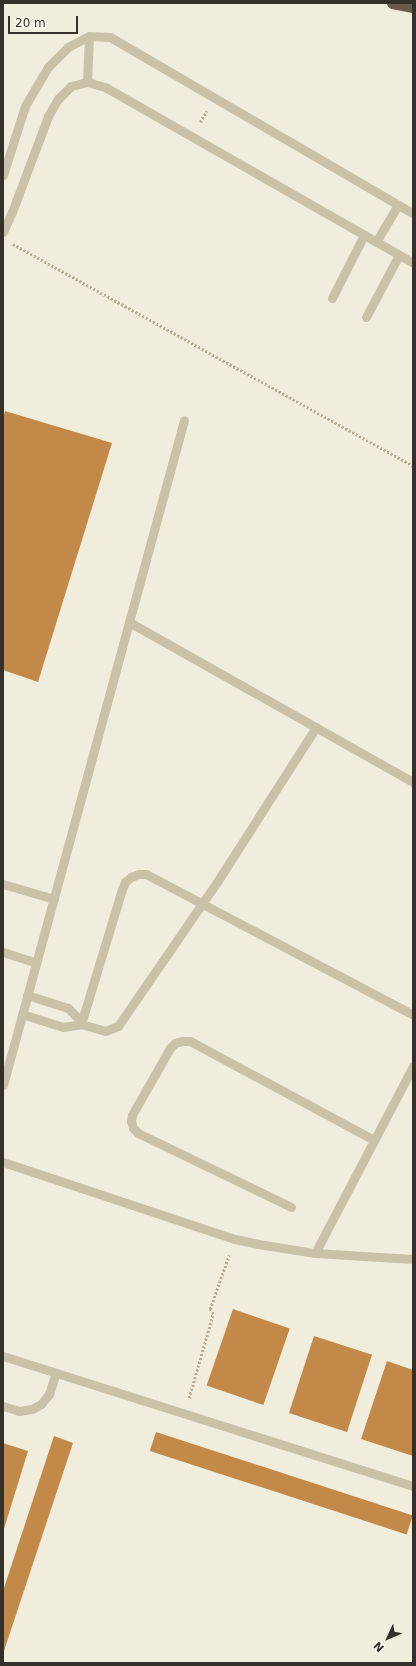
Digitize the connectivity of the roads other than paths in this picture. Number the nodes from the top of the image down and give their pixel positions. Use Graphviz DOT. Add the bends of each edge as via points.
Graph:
graph roads {
  1 [pos="392,3"];
  2 [pos="413,7"];
  3 [pos="89,36"];
  4 [pos="87,82"];
  5 [pos="3,175"];
  6 [pos="398,205"];
  7 [pos="413,213"];
  8 [pos="3,232"];
  9 [pos="364,235"];
  10 [pos="376,242"];
  11 [pos="399,255"];
  12 [pos="413,263"];
  13 [pos="332,298"];
  14 [pos="366,317"];
  15 [pos="184,420"];
  16 [pos="129,622"];
  17 [pos="316,728"];
  18 [pos="413,782"];
  19 [pos="3,884"];
  20 [pos="54,899"];
  21 [pos="202,904"];
  22 [pos="3,952"];
  23 [pos="36,963"];
  24 [pos="27,995"];
  25 [pos="22,1014"];
  26 [pos="413,1015"];
  27 [pos="82,1024"];
  28 [pos="413,1066"];
  29 [pos="3,1085"];
  30 [pos="374,1140"];
  31 [pos="3,1162"];
  32 [pos="291,1207"];
  33 [pos="315,1253"];
  34 [pos="413,1259"];
  35 [pos="3,1356"];
  36 [pos="56,1373"];
  37 [pos="3,1406"];
  38 [pos="413,1486"];
  1 -- 2 [label="highway"];
  3 -- 4 [label="lane"];
  3 -- 5 [label="lane" via="68,47 48,67 25,106"];
  3 -- 6 [label="lane" via="110,37"];
  4 -- 8 [label="lane" via="71,86 58,99 48,116"];
  4 -- 9 [label="lane" via="105,87"];
  6 -- 7 [label="lane"];
  6 -- 10 [label="lane"];
  9 -- 10 [label="lane"];
  9 -- 13 [label="lane"];
  10 -- 11 [label="lane"];
  11 -- 12 [label="lane"];
  11 -- 14 [label="lane"];
  15 -- 16 [label="lane"];
  16 -- 17 [label="lane"];
  16 -- 20 [label="lane"];
  17 -- 18 [label="lane"];
  17 -- 21 [label="lane"];
  19 -- 20 [label="lane"];
  20 -- 23 [label="lane"];
  21 -- 26 [label="lane"];
  21 -- 27 [label="lane" via="118,1026 105,1031"];
  21 -- 27 [label="lane" via="146,874 131,877 125,882"];
  22 -- 23 [label="lane"];
  23 -- 24 [label="lane"];
  24 -- 25 [label="lane"];
  24 -- 27 [label="lane" via="68,1008"];
  25 -- 27 [label="lane" via="63,1026"];
  25 -- 29 [label="lane"];
  28 -- 30 [label="lane"];
  30 -- 32 [label="lane" via="190,1041 182,1040 176,1043 170,1048 132,1115 133,1128 138,1133"];
  30 -- 33 [label="lane"];
  31 -- 33 [label="lane" via="235,1239"];
  33 -- 34 [label="lane"];
  35 -- 36 [label="lane"];
  36 -- 37 [label="lane" via="49,1394 41,1404 32,1409 19,1411"];
  36 -- 38 [label="lane"];
}
